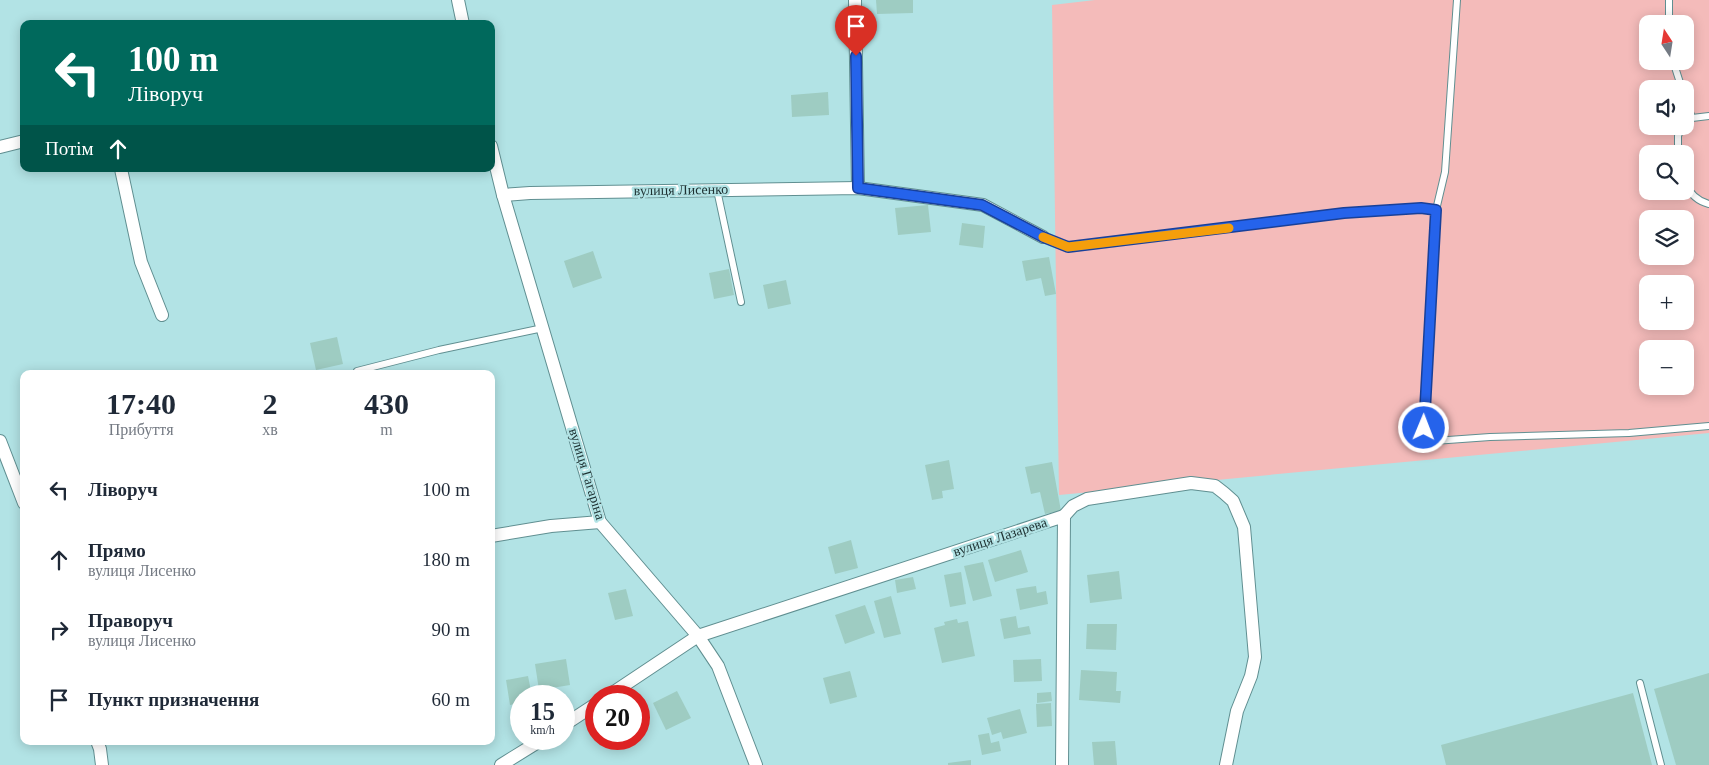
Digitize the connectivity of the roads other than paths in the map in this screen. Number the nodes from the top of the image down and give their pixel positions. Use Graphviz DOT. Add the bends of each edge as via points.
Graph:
graph roads {
  1 [pos="458,0"];
  2 [pos="855,0"];
  3 [pos="1457,0"];
  4 [pos="1670,0"];
  5 [pos="1669,15"];
  6 [pos="462,20"];
  7 [pos="1709,116"];
  8 [pos="1694,118"];
  9 [pos="20,142"];
  10 [pos="0,147"];
  11 [pos="495,162"];
  12 [pos="122,172"];
  13 [pos="858,188"];
  14 [pos="717,190"];
  15 [pos="503,195"];
  16 [pos="1694,197"];
  17 [pos="1709,204"];
  18 [pos="1436,210"];
  19 [pos="1043,237"];
  20 [pos="741,302"];
  21 [pos="162,315"];
  22 [pos="543,328"];
  23 [pos="361,370"];
  24 [pos="1709,426"];
  25 [pos="0,441"];
  26 [pos="20,493"];
  27 [pos="1064,516"];
  28 [pos="600,522"];
  29 [pos="495,535"];
  30 [pos="698,636"];
  31 [pos="1640,683"];
  32 [pos="624,685"];
  33 [pos="98,745"];
  34 [pos="525,750"];
  35 [pos="102,765"];
  36 [pos="501,765"];
  37 [pos="756,765"];
  38 [pos="1062,765"];
  39 [pos="1226,765"];
  40 [pos="1661,765"];
  1 -- 6 [label="street"];
  2 -- 13 [label="street"];
  3 -- 18 [label="lane" via="1445,172"];
  4 -- 5 [label="lane"];
  7 -- 8 [label="lane"];
  9 -- 10 [label="street"];
  11 -- 15 [label="street, вулиця Гагаріна"];
  12 -- 21 [label="street" via="142,262"];
  13 -- 14 [label="street, вулиця Лисенко"];
  13 -- 19 [label="street, вулиця Лисенко" via="982,205"];
  14 -- 15 [label="street, вулиця Лисенко"];
  14 -- 20 [label="lane"];
  15 -- 22 [label="street, вулиця Гагаріна"];
  16 -- 17 [label="lane"];
  18 -- 19 [label="lane" via="1344,213 1068,247"];
  18 -- 24 [label="lane" via="1424,412 1424,428 1428,437 1434,441 1629,433"];
  22 -- 23 [label="lane"];
  22 -- 28 [label="street, вулиця Гагаріна"];
  25 -- 26 [label="street"];
  27 -- 30 [label="street, вулиця Лазарева"];
  27 -- 38 [label="street, вулиця Лазарева"];
  27 -- 39 [label="street" via="1073,506 1088,499 1191,483 1215,486 1233,501 1244,527 1255,657 1237,711"];
  28 -- 29 [label="street"];
  28 -- 30 [label="street, вулиця Гагаріна"];
  30 -- 32 [label="street, вулиця Лазарева"];
  30 -- 37 [label="street, вулиця Гагаріна" via="718,666"];
  31 -- 40 [label="lane"];
  33 -- 35 [label="street"];
  34 -- 36 [label="street"];
}
